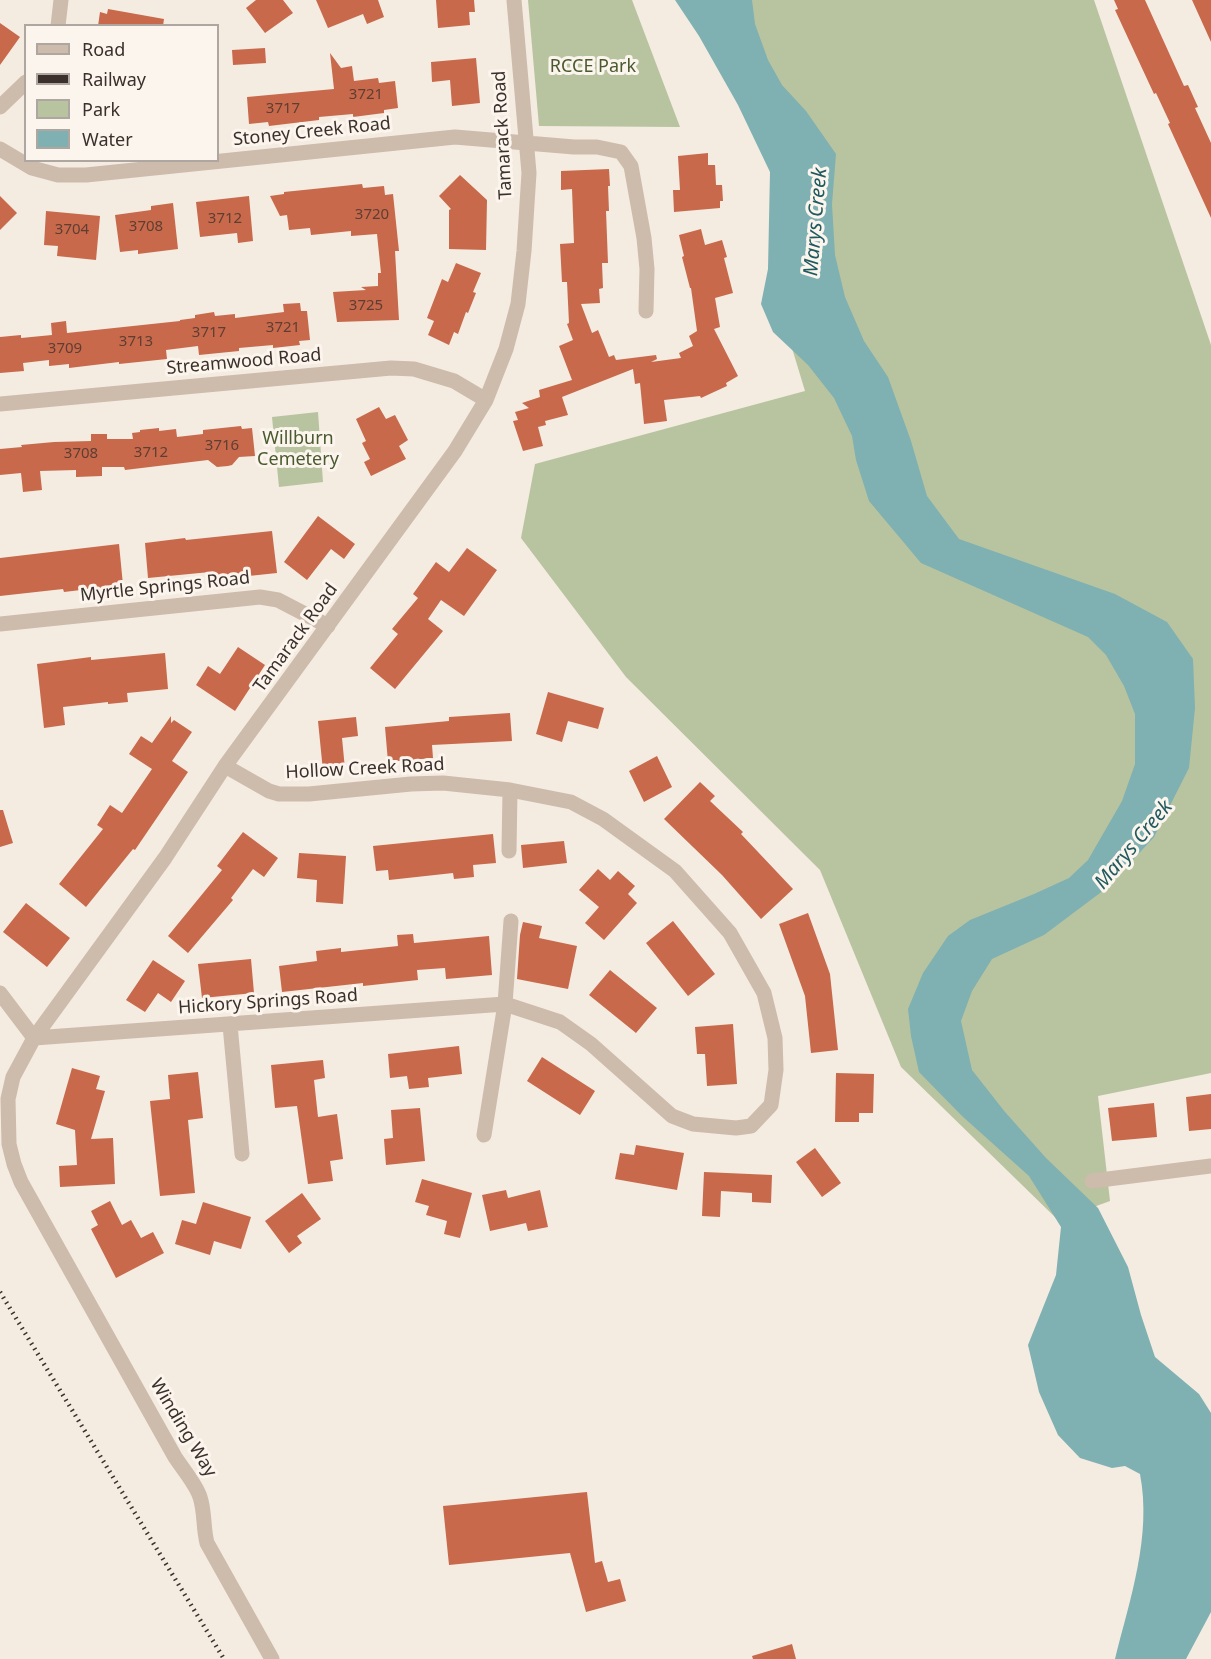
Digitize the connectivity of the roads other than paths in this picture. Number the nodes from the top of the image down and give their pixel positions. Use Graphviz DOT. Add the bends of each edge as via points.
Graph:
graph roads {
  1 [pos="61,0"];
  2 [pos="514,0"];
  3 [pos="58,24"];
  4 [pos="24,84"];
  5 [pos="0,107"];
  6 [pos="526,142"];
  7 [pos="0,149"];
  8 [pos="219,161"];
  9 [pos="206,162"];
  10 [pos="646,311"];
  11 [pos="486,400"];
  12 [pos="0,404"];
  13 [pos="0,624"];
  14 [pos="328,626"];
  15 [pos="225,766"];
  16 [pos="510,790"];
  17 [pos="509,851"];
  18 [pos="512,921"];
  19 [pos="0,993"];
  20 [pos="506,1005"];
  21 [pos="230,1025"];
  22 [pos="34,1038"];
  23 [pos="759,1118"];
  24 [pos="484,1135"];
  25 [pos="242,1154"];
  26 [pos="1211,1166"];
  27 [pos="1092,1181"];
  28 [pos="61,1253"];
  29 [pos="272,1659"];
  1 -- 3 [label="street"];
  2 -- 6 [label="street, Tamarack Road"];
  4 -- 5 [label="street"];
  6 -- 8 [label="street, Stoney Creek Road" via="455,137"];
  6 -- 10 [label="street, Stoney Creek Road" via="621,152 631,166 644,238"];
  6 -- 11 [label="street, Tamarack Road" via="529,173 518,304"];
  7 -- 9 [label="street, Stoney Creek Road" via="32,168 58,175"];
  11 -- 12 [label="street, Streamwood Road" via="454,381 414,369 391,368"];
  11 -- 14 [label="street, Tamarack Road" via="455,451"];
  13 -- 14 [label="street, Myrtle Springs Road" via="260,597 278,600"];
  14 -- 15 [label="street, Tamarack Road"];
  15 -- 16 [label="street, Hollow Creek Road" via="279,794 443,783"];
  15 -- 22 [label="street, Tamarack Road" via="165,858"];
  16 -- 17 [label="street"];
  16 -- 23 [label="street, Hollow Creek Road" via="571,802 603,819 675,872 730,933 764,993 775,1038 771,1105"];
  18 -- 20 [label="street"];
  19 -- 22 [label="street"];
  20 -- 21 [label="street, Hickory Springs Road"];
  20 -- 23 [label="street, Hickory Springs Road" via="560,1022 591,1044 672,1116 693,1124 736,1128 751,1126"];
  20 -- 24 [label="street"];
  21 -- 22 [label="street, Hickory Springs Road"];
  21 -- 25 [label="street"];
  22 -- 28 [label="street, Tamarack Road" via="14,1077 8,1099 9,1143 21,1182"];
  26 -- 27 [label="street"];
  28 -- 29 [label="street, Winding Way" via="175,1457 200,1494 207,1543"];
}
